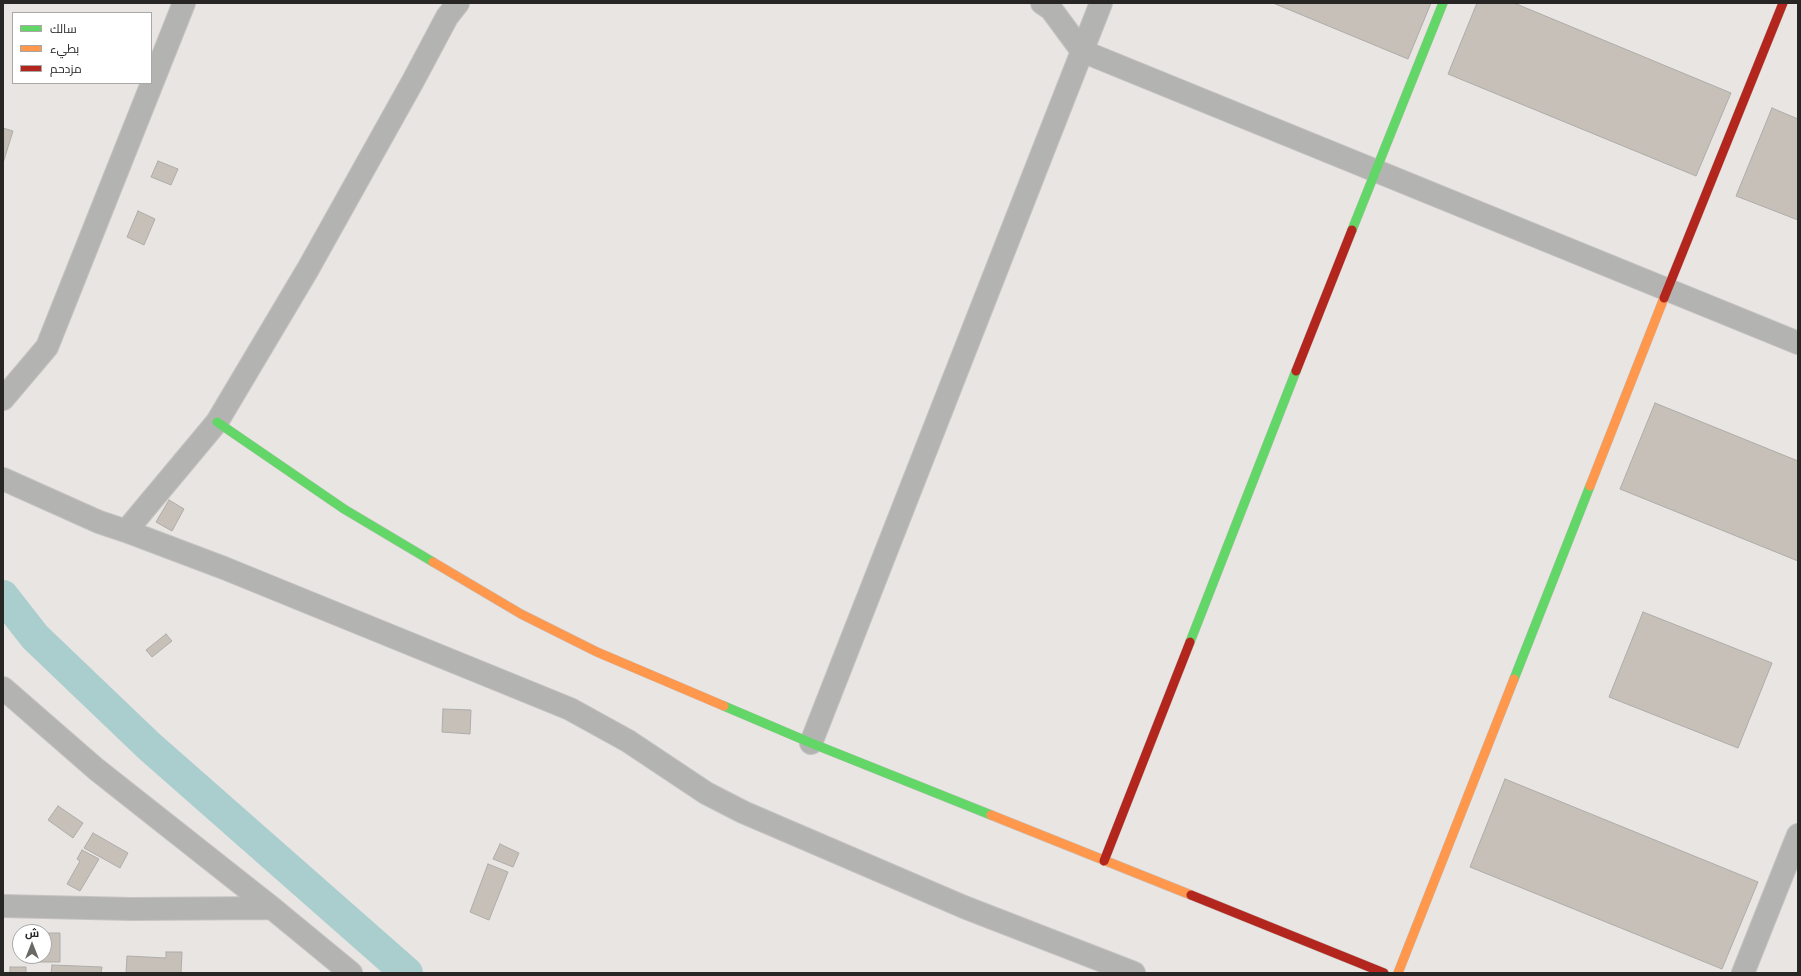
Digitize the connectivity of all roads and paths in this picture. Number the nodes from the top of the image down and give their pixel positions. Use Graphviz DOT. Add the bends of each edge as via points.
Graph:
graph roads {
  1 [pos="184,3"];
  2 [pos="458,3"];
  3 [pos="1042,3"];
  4 [pos="1101,3"];
  5 [pos="1443,3"];
  6 [pos="1783,3"];
  7 [pos="1082,51"];
  8 [pos="152,83"];
  9 [pos="152,84"];
  10 [pos="1374,171"];
  11 [pos="1667,290"];
  12 [pos="1798,343"];
  13 [pos="3,399"];
  14 [pos="217,422"];
  15 [pos="3,479"];
  16 [pos="126,531"];
  17 [pos="3,688"];
  18 [pos="811,743"];
  19 [pos="1798,835"];
  20 [pos="1104,861"];
  21 [pos="3,906"];
  22 [pos="272,908"];
  23 [pos="351,973"];
  24 [pos="1134,973"];
  25 [pos="1384,973"];
  26 [pos="1398,973"];
  27 [pos="1743,973"];
  1 -- 8 [label="street"];
  2 -- 14 [label="street" via="446,17 413,82 308,269"];
  3 -- 7 [label="street" via="1051,9"];
  4 -- 7 [label="street"];
  5 -- 10 [label="street"];
  6 -- 11 [label="street"];
  7 -- 10 [label="street"];
  7 -- 18 [label="street"];
  9 -- 13 [label="street" via="47,347"];
  10 -- 11 [label="street"];
  10 -- 20 [label="street"];
  11 -- 12 [label="street"];
  11 -- 26 [label="street"];
  14 -- 16 [label="street"];
  14 -- 18 [label="street" via="344,509 521,614 596,652"];
  15 -- 16 [label="street" via="99,522"];
  16 -- 24 [label="street" via="224,568 570,709 628,741 706,793 743,812 964,907"];
  17 -- 22 [label="street" via="96,769"];
  18 -- 20 [label="street"];
  19 -- 27 [label="street"];
  20 -- 25 [label="street"];
  21 -- 22 [label="street" via="131,909"];
  22 -- 23 [label="street"];
}
